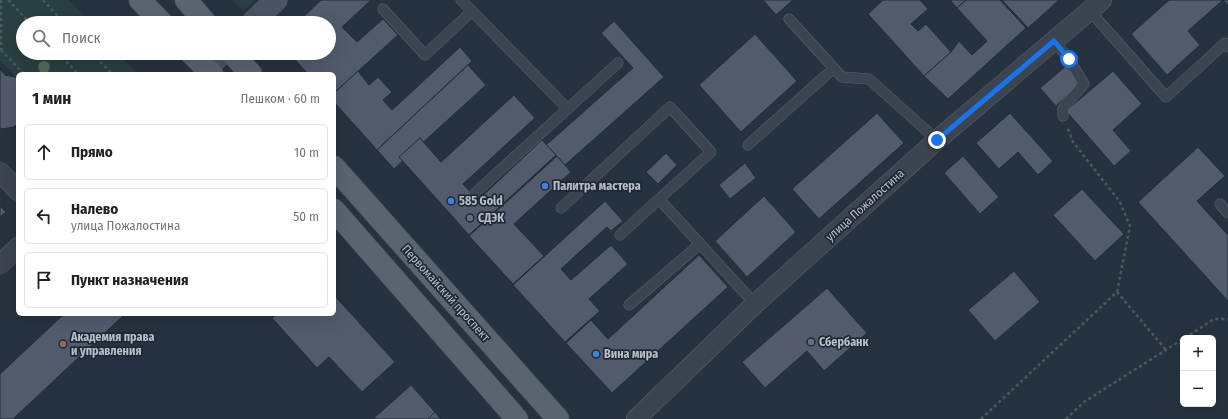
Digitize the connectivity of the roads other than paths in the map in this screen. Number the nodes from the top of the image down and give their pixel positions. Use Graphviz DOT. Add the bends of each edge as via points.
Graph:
graph roads {
  1 [pos="140,0"];
  2 [pos="186,0"];
  3 [pos="276,0"];
  4 [pos="461,0"];
  5 [pos="1096,6"];
  6 [pos="383,9"];
  7 [pos="471,12"];
  8 [pos="155,16"];
  9 [pos="200,16"];
  10 [pos="259,16"];
  11 [pos="789,19"];
  12 [pos="1054,41"];
  13 [pos="1228,47"];
  14 [pos="197,60"];
  15 [pos="216,60"];
  16 [pos="238,60"];
  17 [pos="618,63"];
  18 [pos="834,68"];
  19 [pos="206,72"];
  20 [pos="249,72"];
  21 [pos="567,108"];
  22 [pos="1063,116"];
  23 [pos="937,140"];
  24 [pos="748,145"];
  25 [pos="336,169"];
  26 [pos="0,172"];
  27 [pos="16,189"];
  28 [pos="475,193"];
  29 [pos="659,199"];
  30 [pos="1220,204"];
  31 [pos="561,208"];
  32 [pos="336,212"];
  33 [pos="1228,213"];
  34 [pos="620,235"];
  35 [pos="700,244"];
  36 [pos="16,249"];
  37 [pos="0,264"];
  38 [pos="755,304"];
  39 [pos="629,305"];
  40 [pos="517,419"];
  41 [pos="558,419"];
  42 [pos="636,419"];
  1 -- 8 [label="main road"];
  2 -- 9 [label="main road"];
  3 -- 10 [label="street"];
  4 -- 7 [label="lane"];
  5 -- 12 [label="street, улица Пожалостина"];
  5 -- 13 [label="lane" via="1166,97 1224,43"];
  6 -- 7 [label="lane" via="425,55"];
  7 -- 21 [label="lane"];
  11 -- 18 [label="lane"];
  12 -- 22 [label="lane" via="1069,59 1084,84 1063,108"];
  12 -- 23 [label="street, улица Пожалостина"];
  14 -- 19 [label="main road"];
  15 -- 19 [label="street"];
  16 -- 20 [label="main road"];
  17 -- 21 [label="lane"];
  18 -- 23 [label="lane" via="842,77 869,79"];
  18 -- 24 [label="lane"];
  21 -- 28 [label="lane"];
  23 -- 38 [label="street, улица Пожалостина"];
  25 -- 41 [label="main road, Первомайский проспект"];
  26 -- 27 [label="street"];
  29 -- 31 [label="lane" via="711,152 670,107"];
  29 -- 34 [label="lane"];
  29 -- 35 [label="lane"];
  30 -- 33 [label="lane"];
  32 -- 40 [label="main road"];
  35 -- 38 [label="lane"];
  35 -- 39 [label="lane"];
  36 -- 37 [label="street"];
  38 -- 42 [label="street, улица Пожалостина"];
}
